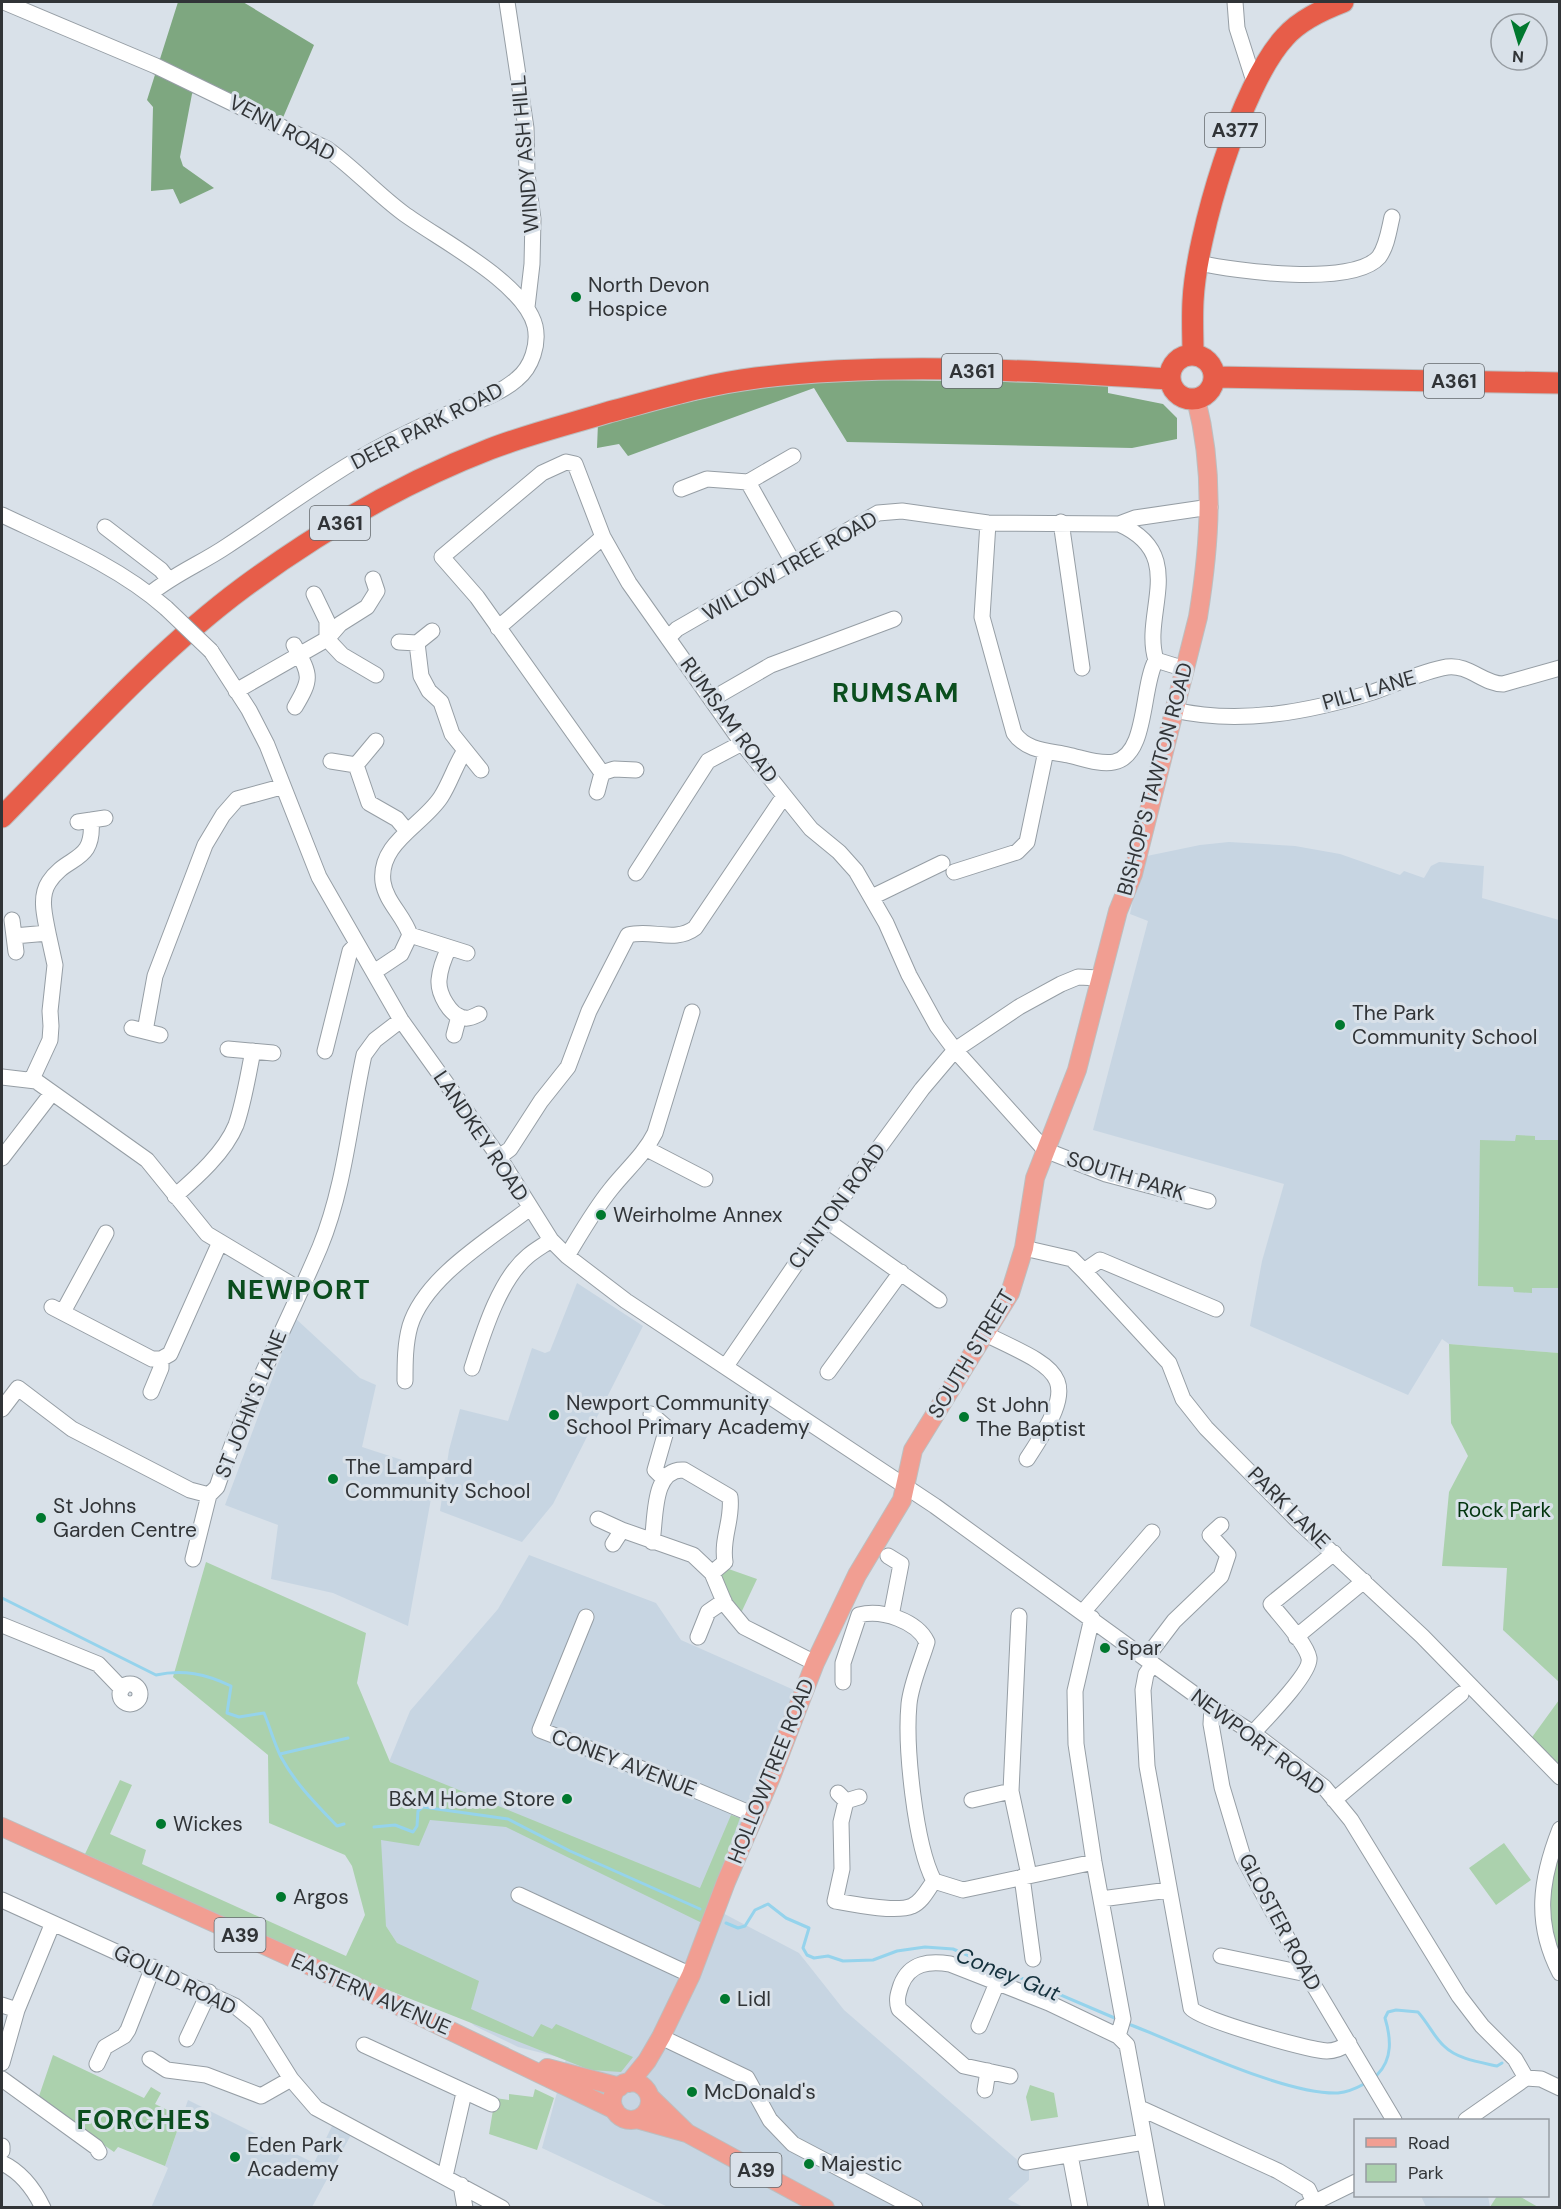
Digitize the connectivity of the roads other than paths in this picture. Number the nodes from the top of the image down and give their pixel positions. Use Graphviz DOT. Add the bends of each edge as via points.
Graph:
graph roads {
  1 [pos="4,2"];
  2 [pos="507,2"];
  3 [pos="1235,2"];
  4 [pos="1343,2"];
  5 [pos="1258,79"];
  6 [pos="1392,218"];
  7 [pos="1198,263"];
  8 [pos="527,307"];
  9 [pos="1193,355"];
  10 [pos="1214,376"];
  11 [pos="1170,379"];
  12 [pos="1560,383"];
  13 [pos="1196,399"];
  14 [pos="793,456"];
  15 [pos="750,486"];
  16 [pos="681,489"];
  17 [pos="1210,507"];
  18 [pos="2,515"];
  19 [pos="1061,522"];
  20 [pos="988,523"];
  21 [pos="1119,524"];
  22 [pos="104,527"];
  23 [pos="603,537"];
  24 [pos="794,564"];
  25 [pos="168,579"];
  26 [pos="373,579"];
  27 [pos="150,594"];
  28 [pos="314,594"];
  29 [pos="894,619"];
  30 [pos="498,628"];
  31 [pos="432,631"];
  32 [pos="669,637"];
  33 [pos="327,639"];
  34 [pos="399,642"];
  35 [pos="417,643"];
  36 [pos="297,650"];
  37 [pos="1156,660"];
  38 [pos="1082,668"];
  39 [pos="1560,668"];
  40 [pos="1185,669"];
  41 [pos="376,675"];
  42 [pos="236,691"];
  43 [pos="712,699"];
  44 [pos="295,707"];
  45 [pos="1174,710"];
  46 [pos="376,741"];
  47 [pos="742,743"];
  48 [pos="1046,751"];
  49 [pos="464,752"];
  50 [pos="331,761"];
  51 [pos="356,765"];
  52 [pos="481,770"];
  53 [pos="636,770"];
  54 [pos="602,772"];
  55 [pos="281,787"];
  56 [pos="597,792"];
  57 [pos="784,796"];
  58 [pos="2,817"];
  59 [pos="91,820"];
  60 [pos="407,831"];
  61 [pos="636,873"];
  62 [pos="872,897"];
  63 [pos="12,920"];
  64 [pos="48,933"];
  65 [pos="410,935"];
  66 [pos="357,944"];
  67 [pos="449,948"];
  68 [pos="467,952"];
  69 [pos="374,972"];
  70 [pos="1100,978"];
  71 [pos="692,1012"];
  72 [pos="479,1014"];
  73 [pos="459,1016"];
  74 [pos="401,1020"];
  75 [pos="146,1031"];
  76 [pos="454,1035"];
  77 [pos="228,1049"];
  78 [pos="955,1050"];
  79 [pos="253,1051"];
  80 [pos="325,1051"];
  81 [pos="273,1053"];
  82 [pos="2,1077"];
  83 [pos="32,1079"];
  84 [pos="49,1091"];
  85 [pos="647,1149"];
  86 [pos="1044,1150"];
  87 [pos="499,1157"];
  88 [pos="2,1158"];
  89 [pos="705,1179"];
  90 [pos="175,1196"];
  91 [pos="1208,1201"];
  92 [pos="530,1208"];
  93 [pos="826,1220"];
  94 [pos="106,1233"];
  95 [pos="551,1240"];
  96 [pos="220,1242"];
  97 [pos="1024,1248"];
  98 [pos="567,1256"];
  99 [pos="1084,1271"];
  100 [pos="901,1272"];
  101 [pos="300,1289"];
  102 [pos="939,1300"];
  103 [pos="1216,1309"];
  104 [pos="983,1333"];
  105 [pos="161,1359"];
  106 [pos="726,1366"];
  107 [pos="472,1368"];
  108 [pos="828,1372"];
  109 [pos="405,1381"];
  110 [pos="151,1392"];
  111 [pos="2,1409"];
  112 [pos="651,1414"];
  113 [pos="1027,1459"];
  114 [pos="663,1478"];
  115 [pos="905,1486"];
  116 [pos="209,1495"];
  117 [pos="598,1519"];
  118 [pos="1221,1526"];
  119 [pos="622,1530"];
  120 [pos="1152,1532"];
  121 [pos="652,1542"];
  122 [pos="614,1544"];
  123 [pos="1334,1553"];
  124 [pos="888,1556"];
  125 [pos="193,1559"];
  126 [pos="712,1573"];
  127 [pos="1364,1581"];
  128 [pos="724,1601"];
  129 [pos="1087,1615"];
  130 [pos="891,1616"];
  131 [pos="1019,1616"];
  132 [pos="586,1617"];
  133 [pos="2,1625"];
  134 [pos="698,1637"];
  135 [pos="1296,1637"];
  136 [pos="1149,1661"];
  137 [pos="815,1663"];
  138 [pos="843,1682"];
  139 [pos="122,1689"];
  140 [pos="1461,1694"];
  141 [pos="1212,1707"];
  142 [pos="1253,1733"];
  143 [pos="1560,1777"];
  144 [pos="1011,1791"];
  145 [pos="848,1797"];
  146 [pos="972,1800"];
  147 [pos="1334,1800"];
  148 [pos="754,1815"];
  149 [pos="2,1827"];
  150 [pos="1560,1829"];
  151 [pos="1094,1862"];
  152 [pos="1026,1876"];
  153 [pos="934,1881"];
  154 [pos="1169,1890"];
  155 [pos="519,1895"];
  156 [pos="1101,1899"];
  157 [pos="2,1900"];
  158 [pos="52,1924"];
  159 [pos="1221,1956"];
  160 [pos="1033,1959"];
  161 [pos="153,1967"];
  162 [pos="1560,1973"];
  163 [pos="1307,1974"];
  164 [pos="691,1975"];
  165 [pos="997,1983"];
  166 [pos="209,1992"];
  167 [pos="2,2005"];
  168 [pos="17,2010"];
  169 [pos="979,2026"];
  170 [pos="1118,2036"];
  171 [pos="661,2037"];
  172 [pos="187,2039"];
  173 [pos="1349,2043"];
  174 [pos="364,2044"];
  175 [pos="511,2058"];
  176 [pos="150,2059"];
  177 [pos="647,2061"];
  178 [pos="2,2062"];
  179 [pos="97,2064"];
  180 [pos="988,2071"];
  181 [pos="1010,2076"];
  182 [pos="1526,2078"];
  183 [pos="2,2079"];
  184 [pos="291,2079"];
  185 [pos="625,2085"];
  186 [pos="1560,2088"];
  187 [pos="985,2090"];
  188 [pos="464,2093"];
  189 [pos="648,2094"];
  190 [pos="492,2104"];
  191 [pos="1140,2108"];
  192 [pos="615,2110"];
  193 [pos="637,2119"];
  194 [pos="1393,2119"];
  195 [pos="1470,2119"];
  196 [pos="687,2133"];
  197 [pos="1144,2142"];
  198 [pos="2,2146"];
  199 [pos="2,2151"];
  200 [pos="99,2152"];
  201 [pos="1070,2155"];
  202 [pos="1026,2162"];
  203 [pos="2,2163"];
  204 [pos="445,2176"];
  205 [pos="1354,2183"];
  206 [pos="461,2184"];
  207 [pos="482,2197"];
  208 [pos="1308,2205"];
  209 [pos="465,2207"];
  210 [pos="43,2208"];
  211 [pos="502,2208"];
  212 [pos="825,2208"];
  213 [pos="915,2208"];
  214 [pos="1080,2208"];
  215 [pos="1156,2208"];
  1 -- 8 [label="street, VENN ROAD" via="156,66 327,149 404,213 478,262"];
  2 -- 8 [label="street, WINDY ASH HILL" via="526,128 533,219"];
  3 -- 5 [label="street" via="1237,28 1252,75"];
  4 -- 5 [label="highway, A377" via="1312,15 1286,36 1272,52"];
  5 -- 7 [label="highway, A377" via="1228,148"];
  6 -- 7 [label="street" via="1378,257 1354,271 1289,274"];
  7 -- 9 [label="highway, A377" via="1193,299"];
  8 -- 25 [label="street, DEER PARK ROAD" via="535,328 535,348 531,362 518,379 379,447 218,552"];
  9 -- 10 [label="highway" via="1210,364"];
  9 -- 11 [label="highway" via="1179,359"];
  10 -- 12 [label="highway, A361"];
  10 -- 13 [label="highway" via="1207,393"];
  11 -- 13 [label="highway" via="1182,397"];
  11 -- 58 [label="highway, A361" via="868,369 755,378 675,394 490,449 357,512 243,588 179,641"];
  13 -- 17 [label="main road, BISHOP'S TAWTON ROAD" via="1204,432"];
  14 -- 15 [label="street"];
  15 -- 16 [label="street" via="707,479"];
  15 -- 24 [label="street"];
  17 -- 21 [label="street"];
  17 -- 40 [label="main road, BISHOP'S TAWTON ROAD" via="1205,576"];
  18 -- 27 [label="street" via="78,550"];
  19 -- 20 [label="street, WILLOW TREE ROAD"];
  19 -- 21 [label="street, WILLOW TREE ROAD"];
  19 -- 38 [label="street"];
  20 -- 24 [label="street, WILLOW TREE ROAD" via="902,511 878,513"];
  20 -- 48 [label="street" via="982,617 985,630 1014,733 1027,746"];
  21 -- 37 [label="street" via="1148,545 1157,569 1159,587 1152,643"];
  22 -- 25 [label="street"];
  23 -- 30 [label="street"];
  23 -- 30 [label="street, RUMSAM ROAD" via="575,464 566,462 542,473 442,557"];
  23 -- 32 [label="street, RUMSAM ROAD" via="629,583"];
  24 -- 32 [label="street, WILLOW TREE ROAD"];
  25 -- 27 [label="street, DEER PARK ROAD"];
  26 -- 33 [label="street" via="378,591 367,607 340,624"];
  27 -- 42 [label="street, LANDKEY ROAD, bridge" via="211,651"];
  28 -- 33 [label="street" via="327,621"];
  29 -- 43 [label="street" via="771,665"];
  30 -- 54 [label="street" via="568,711"];
  31 -- 35 [label="street"];
  32 -- 43 [label="street, RUMSAM ROAD"];
  33 -- 36 [label="street"];
  33 -- 41 [label="street" via="342,655"];
  34 -- 35 [label="street"];
  35 -- 49 [label="street" via="421,676 441,702 452,734"];
  36 -- 42 [label="street"];
  36 -- 44 [label="street" via="308,685"];
  37 -- 40 [label="street"];
  37 -- 48 [label="street" via="1150,672 1136,745 1125,758 1108,763"];
  39 -- 45 [label="street, PILL LANE" via="1495,684 1462,668 1446,667 1363,695 1257,717"];
  40 -- 45 [label="main road, BISHOP'S TAWTON ROAD"];
  42 -- 55 [label="street, LANDKEY ROAD" via="267,745"];
  43 -- 47 [label="street, RUMSAM ROAD"];
  45 -- 70 [label="main road, BISHOP'S TAWTON ROAD" via="1133,874 1118,911"];
  46 -- 51 [label="street"];
  47 -- 57 [label="street, RUMSAM ROAD"];
  47 -- 61 [label="street" via="708,761 651,861"];
  48 -- 62 [label="street" via="1028,842 1017,852 948,868"];
  49 -- 52 [label="street"];
  49 -- 60 [label="street" via="441,796 426,816"];
  50 -- 51 [label="street"];
  51 -- 60 [label="street" via="369,803 396,819"];
  53 -- 54 [label="street"];
  54 -- 56 [label="street"];
  55 -- 66 [label="street, LANDKEY ROAD" via="319,877"];
  55 -- 75 [label="street" via="237,799 205,845 154,976"];
  57 -- 62 [label="street, RUMSAM ROAD" via="811,829 856,871"];
  57 -- 87 [label="street" via="695,928 675,937 648,932 628,935 589,1011 568,1067 510,1149"];
  59 -- 64 [label="street" via="92,840 87,850 49,882 43,906"];
  60 -- 65 [label="street" via="385,862 383,881"];
  62 -- 78 [label="street, RUMSAM ROAD" via="922,999"];
  63 -- 64 [label="street" via="15,944"];
  64 -- 83 [label="street" via="55,965 50,1040"];
  65 -- 67 [label="street"];
  65 -- 69 [label="street" via="401,954"];
  66 -- 69 [label="street, LANDKEY ROAD"];
  66 -- 80 [label="street" via="350,951"];
  67 -- 68 [label="street"];
  67 -- 73 [label="street" via="439,983 444,1000"];
  69 -- 74 [label="street, LANDKEY ROAD"];
  70 -- 78 [label="street, CLINTON ROAD" via="1078,977 1060,984"];
  70 -- 86 [label="main road, BISHOP'S TAWTON ROAD" via="1077,1070"];
  71 -- 85 [label="street" via="663,1113"];
  72 -- 73 [label="street" via="466,1019"];
  73 -- 76 [label="street"];
  74 -- 87 [label="street, LANDKEY ROAD"];
  74 -- 101 [label="street, ST JOHN'S LANE" via="375,1040 364,1055 338,1190 320,1247"];
  77 -- 79 [label="street"];
  78 -- 86 [label="street, RUMSAM ROAD"];
  78 -- 93 [label="street, CLINTON ROAD"];
  79 -- 81 [label="street"];
  79 -- 90 [label="street" via="236,1125 193,1181"];
  82 -- 83 [label="street"];
  83 -- 84 [label="street"];
  84 -- 88 [label="street"];
  84 -- 90 [label="street" via="147,1160"];
  85 -- 89 [label="street"];
  85 -- 98 [label="street" via="609,1191"];
  86 -- 91 [label="street, SOUTH PARK" via="1106,1174"];
  86 -- 97 [label="main road, SOUTH STREET" via="1035,1178"];
  87 -- 92 [label="street, LANDKEY ROAD"];
  90 -- 96 [label="street" via="207,1234"];
  92 -- 95 [label="street, LANDKEY ROAD"];
  92 -- 109 [label="street" via="445,1274 424,1299 410,1326"];
  93 -- 100 [label="street"];
  93 -- 106 [label="street, CLINTON ROAD"];
  94 -- 105 [label="street" via="58,1309 152,1359"];
  95 -- 98 [label="street, LANDKEY ROAD"];
  95 -- 107 [label="street" via="527,1256 513,1273"];
  96 -- 101 [label="street"];
  96 -- 105 [label="street" via="170,1354"];
  97 -- 99 [label="street, PARK LANE" via="1072,1259"];
  97 -- 104 [label="main road, SOUTH STREET" via="1010,1293"];
  98 -- 106 [label="street, LANDKEY ROAD"];
  99 -- 103 [label="street" via="1100,1260"];
  99 -- 123 [label="street, PARK LANE" via="1169,1363 1184,1399 1206,1428"];
  100 -- 102 [label="street"];
  100 -- 108 [label="street"];
  101 -- 116 [label="street, ST JOHN'S LANE" via="249,1399 217,1486"];
  104 -- 113 [label="street" via="1037,1360 1059,1381 1059,1402"];
  104 -- 115 [label="main road, SOUTH STREET" via="913,1450"];
  105 -- 110 [label="street"];
  106 -- 115 [label="street, LANDKEY ROAD"];
  111 -- 116 [label="street" via="22,1383 72,1429 190,1490"];
  112 -- 114 [label="street" via="667,1428 655,1470"];
  114 -- 121 [label="street"];
  114 -- 126 [label="street" via="684,1470 730,1497 732,1514 724,1536 725,1562"];
  115 -- 129 [label="street, NEWPORT ROAD"];
  115 -- 137 [label="main road, HOLLOWTREE ROAD" via="902,1500 857,1575"];
  116 -- 125 [label="street, ST JOHN'S LANE"];
  117 -- 119 [label="street"];
  118 -- 136 [label="street" via="1210,1535 1228,1555 1221,1576 1174,1621"];
  119 -- 121 [label="street"];
  119 -- 122 [label="street"];
  120 -- 129 [label="street"];
  121 -- 126 [label="street" via="693,1555"];
  123 -- 127 [label="street, PARK LANE"];
  123 -- 135 [label="street" via="1271,1604"];
  124 -- 130 [label="street" via="901,1564"];
  126 -- 128 [label="street"];
  127 -- 135 [label="street"];
  127 -- 143 [label="street, PARK LANE"];
  128 -- 134 [label="street" via="708,1612"];
  128 -- 137 [label="street" via="744,1627"];
  129 -- 136 [label="street, NEWPORT ROAD"];
  129 -- 151 [label="street" via="1074,1708"];
  130 -- 138 [label="street" via="872,1611 860,1615 843,1663"];
  130 -- 153 [label="street" via="921,1630 927,1642 909,1703 912,1788 924,1858"];
  131 -- 144 [label="street"];
  132 -- 148 [label="street, CONEY AVENUE" via="540,1730"];
  133 -- 139 [label="street" via="91,1660"];
  135 -- 142 [label="street" via="1309,1656 1309,1663"];
  136 -- 141 [label="street, NEWPORT ROAD"];
  136 -- 154 [label="street" via="1143,1714 1147,1766"];
  137 -- 148 [label="main road, HOLLOWTREE ROAD"];
  140 -- 147 [label="street"];
  141 -- 142 [label="street, NEWPORT ROAD"];
  141 -- 163 [label="street, GLOSTER ROAD" via="1212,1734 1234,1833 1257,1885"];
  142 -- 147 [label="street, NEWPORT ROAD" via="1324,1787"];
  144 -- 146 [label="street"];
  144 -- 152 [label="street"];
  145 -- 153 [label="street" via="841,1822 842,1869 830,1899 902,1909 920,1900"];
  147 -- 182 [label="street, NEWPORT ROAD" via="1351,1820 1459,1996 1515,2059"];
  148 -- 164 [label="main road, HOLLOWTREE ROAD"];
  149 -- 175 [label="main road, EASTERN AVENUE / A39"];
  150 -- 162 [label="street" via="1543,1880 1542,1901 1545,1936"];
  151 -- 152 [label="street"];
  151 -- 156 [label="street"];
  152 -- 153 [label="street" via="963,1890"];
  152 -- 160 [label="street"];
  154 -- 156 [label="street"];
  154 -- 173 [label="street" via="1187,2001 1193,2012 1311,2049 1335,2050"];
  155 -- 164 [label="street"];
  156 -- 170 [label="street" via="1123,2019"];
  157 -- 158 [label="street, GOULD ROAD"];
  158 -- 161 [label="street, GOULD ROAD"];
  158 -- 168 [label="street"];
  159 -- 163 [label="street"];
  161 -- 166 [label="street, GOULD ROAD"];
  161 -- 179 [label="street" via="133,1999 128,2030 105,2047"];
  163 -- 173 [label="street, GLOSTER ROAD"];
  164 -- 171 [label="main road, HOLLOWTREE ROAD"];
  165 -- 169 [label="street"];
  165 -- 170 [label="street"];
  165 -- 180 [label="street" via="933,1961 911,1969 897,2003 899,2009 964,2066"];
  166 -- 172 [label="street"];
  166 -- 184 [label="street, GOULD ROAD" via="256,2023"];
  167 -- 168 [label="street"];
  168 -- 178 [label="street"];
  170 -- 191 [label="street" via="1127,2045"];
  171 -- 177 [label="main road, HOLLOWTREE ROAD"];
  171 -- 213 [label="street" via="747,2078 770,2120 794,2144"];
  173 -- 194 [label="street, GLOSTER ROAD"];
  174 -- 188 [label="street"];
  175 -- 185 [label="main road, EASTERN AVENUE / A39" via="599,2083"];
  175 -- 192 [label="main road, EASTERN AVENUE / A39"];
  176 -- 184 [label="street" via="167,2070 206,2075 261,2096"];
  177 -- 185 [label="main road, HOLLOWTREE ROAD"];
  177 -- 189 [label="main road"];
  180 -- 181 [label="street"];
  180 -- 187 [label="street"];
  182 -- 186 [label="street" via="1541,2079"];
  182 -- 195 [label="street"];
  183 -- 200 [label="street"];
  184 -- 204 [label="street, GOULD ROAD" via="316,2108"];
  185 -- 189 [label="main road" via="642,2086"];
  185 -- 192 [label="main road" via="613,2097"];
  188 -- 190 [label="street"];
  188 -- 204 [label="street"];
  189 -- 193 [label="main road" via="648,2111"];
  189 -- 196 [label="main road, A39"];
  191 -- 197 [label="street"];
  191 -- 208 [label="street" via="1278,2171 1308,2189"];
  192 -- 193 [label="main road" via="624,2119"];
  193 -- 196 [label="main road, A39"];
  196 -- 212 [label="main road, A39"];
  197 -- 201 [label="street"];
  197 -- 215 [label="street"];
  198 -- 199 [label="street"];
  201 -- 202 [label="street"];
  201 -- 214 [label="street"];
  203 -- 210 [label="street" via="25,2180"];
  204 -- 206 [label="street, GOULD ROAD"];
  205 -- 208 [label="street"];
  206 -- 207 [label="street, GOULD ROAD"];
  206 -- 209 [label="street"];
  207 -- 209 [label="street"];
  207 -- 211 [label="street, GOULD ROAD"];
}
